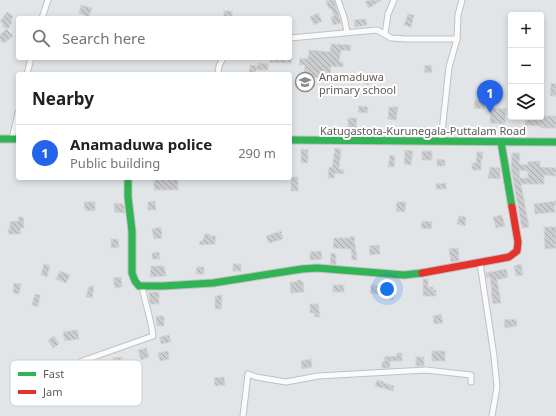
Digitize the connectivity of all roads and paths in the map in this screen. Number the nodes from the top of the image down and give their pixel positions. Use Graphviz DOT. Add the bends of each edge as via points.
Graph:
graph roads {
  1 [pos="48,0"];
  2 [pos="338,0"];
  3 [pos="388,0"];
  4 [pos="462,0"];
  5 [pos="393,2"];
  6 [pos="43,16"];
  7 [pos="347,32"];
  8 [pos="385,34"];
  9 [pos="292,38"];
  10 [pos="457,39"];
  11 [pos="30,60"];
  12 [pos="222,60"];
  13 [pos="28,72"];
  14 [pos="218,72"];
  15 [pos="0,139"];
  16 [pos="15,139"];
  17 [pos="292,140"];
  18 [pos="441,141"];
  19 [pos="501,142"];
  20 [pos="556,142"];
  21 [pos="128,180"];
  22 [pos="480,263"];
  23 [pos="142,286"];
  24 [pos="85,360"];
  25 [pos="471,382"];
  26 [pos="243,416"];
  27 [pos="492,416"];
  1 -- 6 [label="street"];
  2 -- 7 [label="street"];
  3 -- 5 [label="street"];
  4 -- 10 [label="street" via="458,15"];
  5 -- 8 [label="street"];
  7 -- 8 [label="street" via="377,30"];
  7 -- 9 [label="street"];
  8 -- 10 [label="street" via="391,38"];
  10 -- 18 [label="street" via="449,67"];
  11 -- 13 [label="street"];
  12 -- 14 [label="street"];
  15 -- 16 [label="main road"];
  17 -- 18 [label="main road, Katugastota-Kurunegala-Puttalam Road"];
  18 -- 19 [label="main road, Katugastota-Kurunegala-Puttalam Road"];
  19 -- 20 [label="main road, Katugastota-Kurunegala-Puttalam Road"];
  19 -- 22 [label="main road" via="518,242 517,251 509,257"];
  21 -- 23 [label="main road" via="132,273 135,281"];
  22 -- 23 [label="main road" via="404,275 317,268 213,283"];
  22 -- 27 [label="street" via="497,387"];
  23 -- 24 [label="street" via="153,336"];
  25 -- 26 [label="street" via="470,375 426,370 318,376 286,382 248,374"];
}
